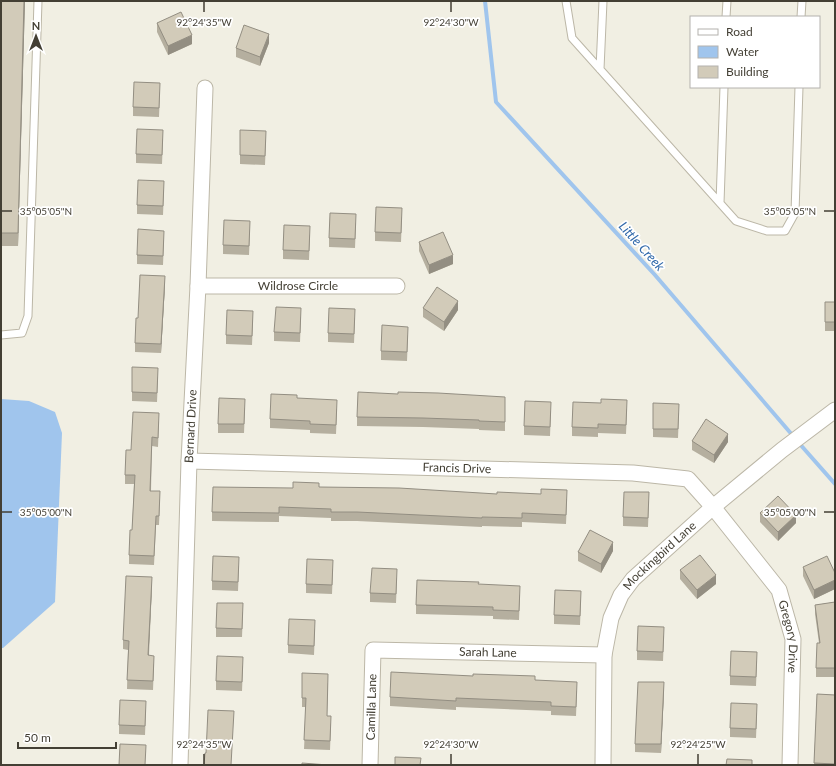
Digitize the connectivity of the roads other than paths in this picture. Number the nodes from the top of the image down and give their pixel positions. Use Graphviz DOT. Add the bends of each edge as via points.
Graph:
graph roads {
  1 [pos="38,1"];
  2 [pos="566,1"];
  3 [pos="603,1"];
  4 [pos="727,1"];
  5 [pos="802,1"];
  6 [pos="726,16"];
  7 [pos="801,16"];
  8 [pos="600,69"];
  9 [pos="204,88"];
  10 [pos="724,88"];
  11 [pos="799,88"];
  12 [pos="720,203"];
  13 [pos="198,286"];
  14 [pos="397,286"];
  15 [pos="1,335"];
  16 [pos="835,410"];
  17 [pos="189,461"];
  18 [pos="713,507"];
  19 [pos="373,650"];
  20 [pos="604,655"];
  21 [pos="180,765"];
  22 [pos="370,765"];
  23 [pos="602,765"];
  24 [pos="790,765"];
  1 -- 15 [label="lane" via="28,316 22,333"];
  2 -- 8 [label="lane" via="572,38"];
  3 -- 8 [label="lane"];
  4 -- 6 [label="lane"];
  5 -- 7 [label="lane"];
  8 -- 12 [label="lane"];
  9 -- 13 [label="street, Bernard Drive"];
  10 -- 12 [label="lane"];
  11 -- 12 [label="lane" via="795,213 785,231 767,232 736,221"];
  13 -- 14 [label="street, Wildrose Circle"];
  13 -- 17 [label="street, Bernard Drive"];
  16 -- 18 [label="street, Mockingbird Lane"];
  17 -- 18 [label="street, Francis Drive" via="633,473 688,479"];
  17 -- 21 [label="street, Bernard Drive"];
  18 -- 20 [label="street, Mockingbird Lane" via="633,579 621,595 610,618"];
  18 -- 24 [label="street, Gregory Drive" via="779,590 793,639"];
  19 -- 20 [label="street, Sarah Lane"];
  19 -- 22 [label="street, Camilla Lane"];
  20 -- 23 [label="street, Mockingbird Lane"];
}
